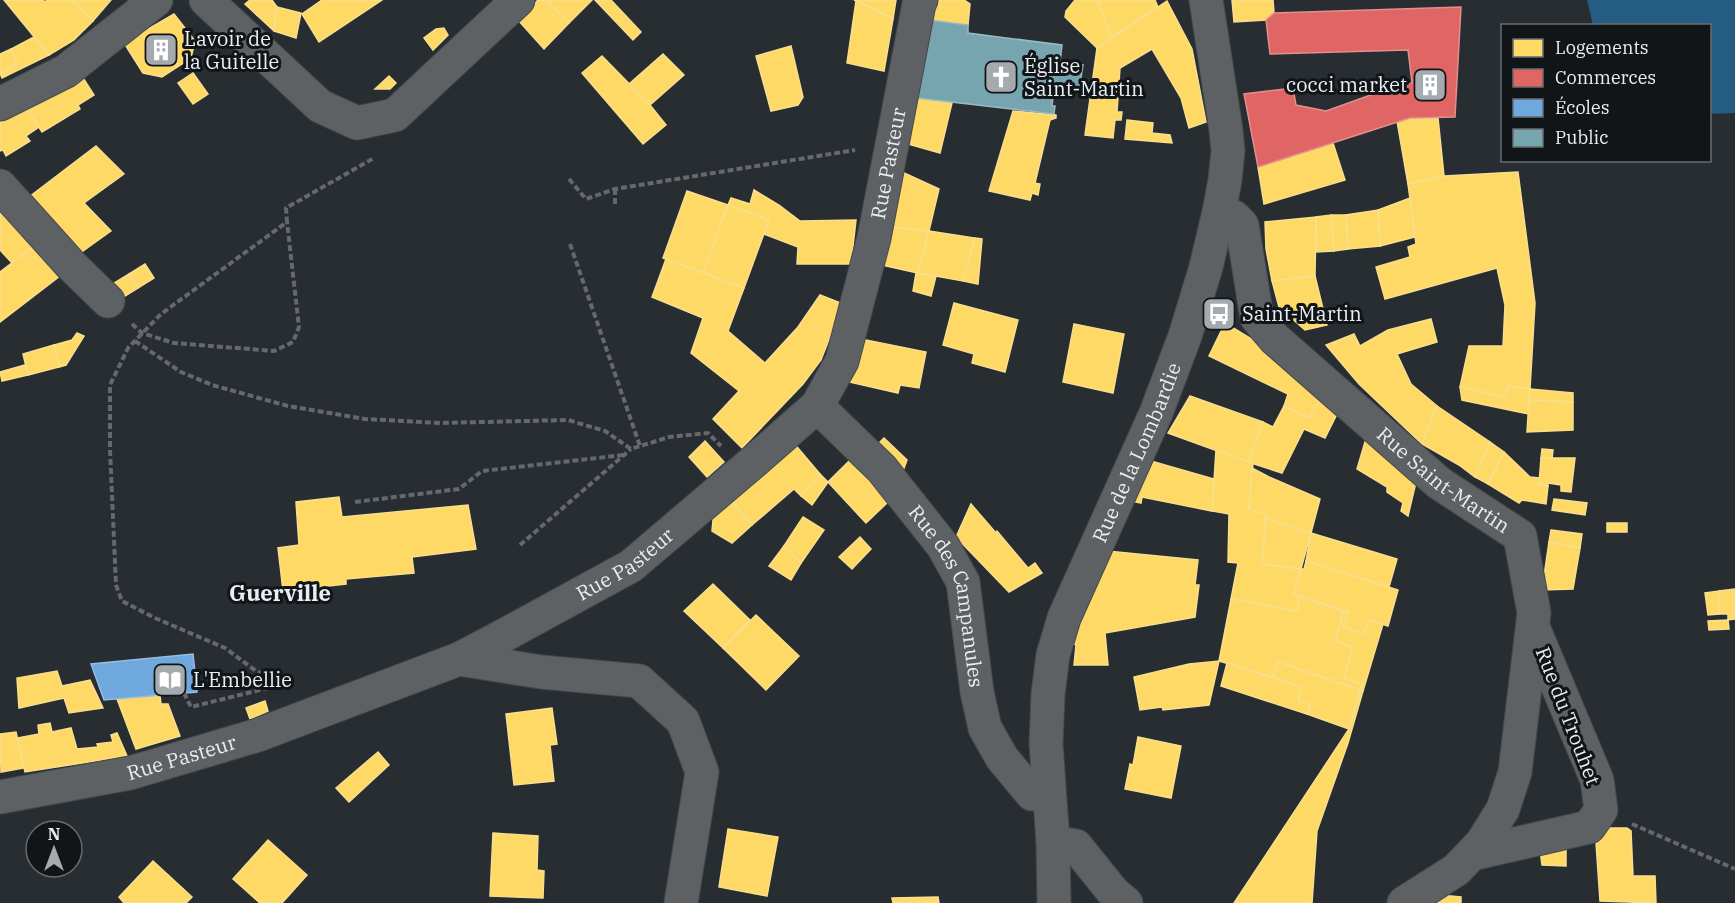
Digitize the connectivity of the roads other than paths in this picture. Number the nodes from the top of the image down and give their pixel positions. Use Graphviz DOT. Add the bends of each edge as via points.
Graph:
graph roads {
  1 [pos="156,0"];
  2 [pos="206,0"];
  3 [pos="518,0"];
  4 [pos="921,0"];
  5 [pos="1206,0"];
  6 [pos="0,104"];
  7 [pos="0,186"];
  8 [pos="1220,212"];
  9 [pos="108,301"];
  10 [pos="817,406"];
  11 [pos="1533,626"];
  12 [pos="459,658"];
  13 [pos="1049,794"];
  14 [pos="0,797"];
  15 [pos="1053,842"];
  16 [pos="1472,854"];
  17 [pos="681,903"];
  18 [pos="1054,903"];
  19 [pos="1126,903"];
  20 [pos="1404,903"];
  1 -- 6 [label="street" via="66,72"];
  2 -- 3 [label="street" via="320,106 357,123 395,115"];
  4 -- 10 [label="street, Rue Pasteur" via="874,238 842,361"];
  5 -- 8 [label="street, Rue de la Lombardie" via="1228,151"];
  7 -- 9 [label="street"];
  8 -- 11 [label="street, Rue Saint-Martin" via="1242,225 1257,318 1275,339 1439,483 1520,536"];
  8 -- 13 [label="street, Rue de la Lombardie" via="1167,385 1064,618 1053,655 1046,744"];
  10 -- 12 [label="street, Rue Pasteur" via="631,566"];
  10 -- 13 [label="street, Rue des Campanules" via="882,469 944,546 963,582 985,728 1002,758 1032,794"];
  11 -- 16 [label="street, Rue Saint-Martin" via="1515,772 1503,809"];
  11 -- 16 [label="street, Rue du Trouhet" via="1597,780 1601,810 1589,827"];
  12 -- 14 [label="street, Rue Pasteur" via="258,735 130,773"];
  12 -- 17 [label="street" via="541,672 639,681 683,721 702,772"];
  13 -- 15 [label="street, Rue de la Lombardie"];
  15 -- 18 [label="street, Rue de la Lombardie"];
  15 -- 19 [label="street" via="1076,846"];
  16 -- 20 [label="street, Rue Saint-Martin" via="1456,870"];
}
